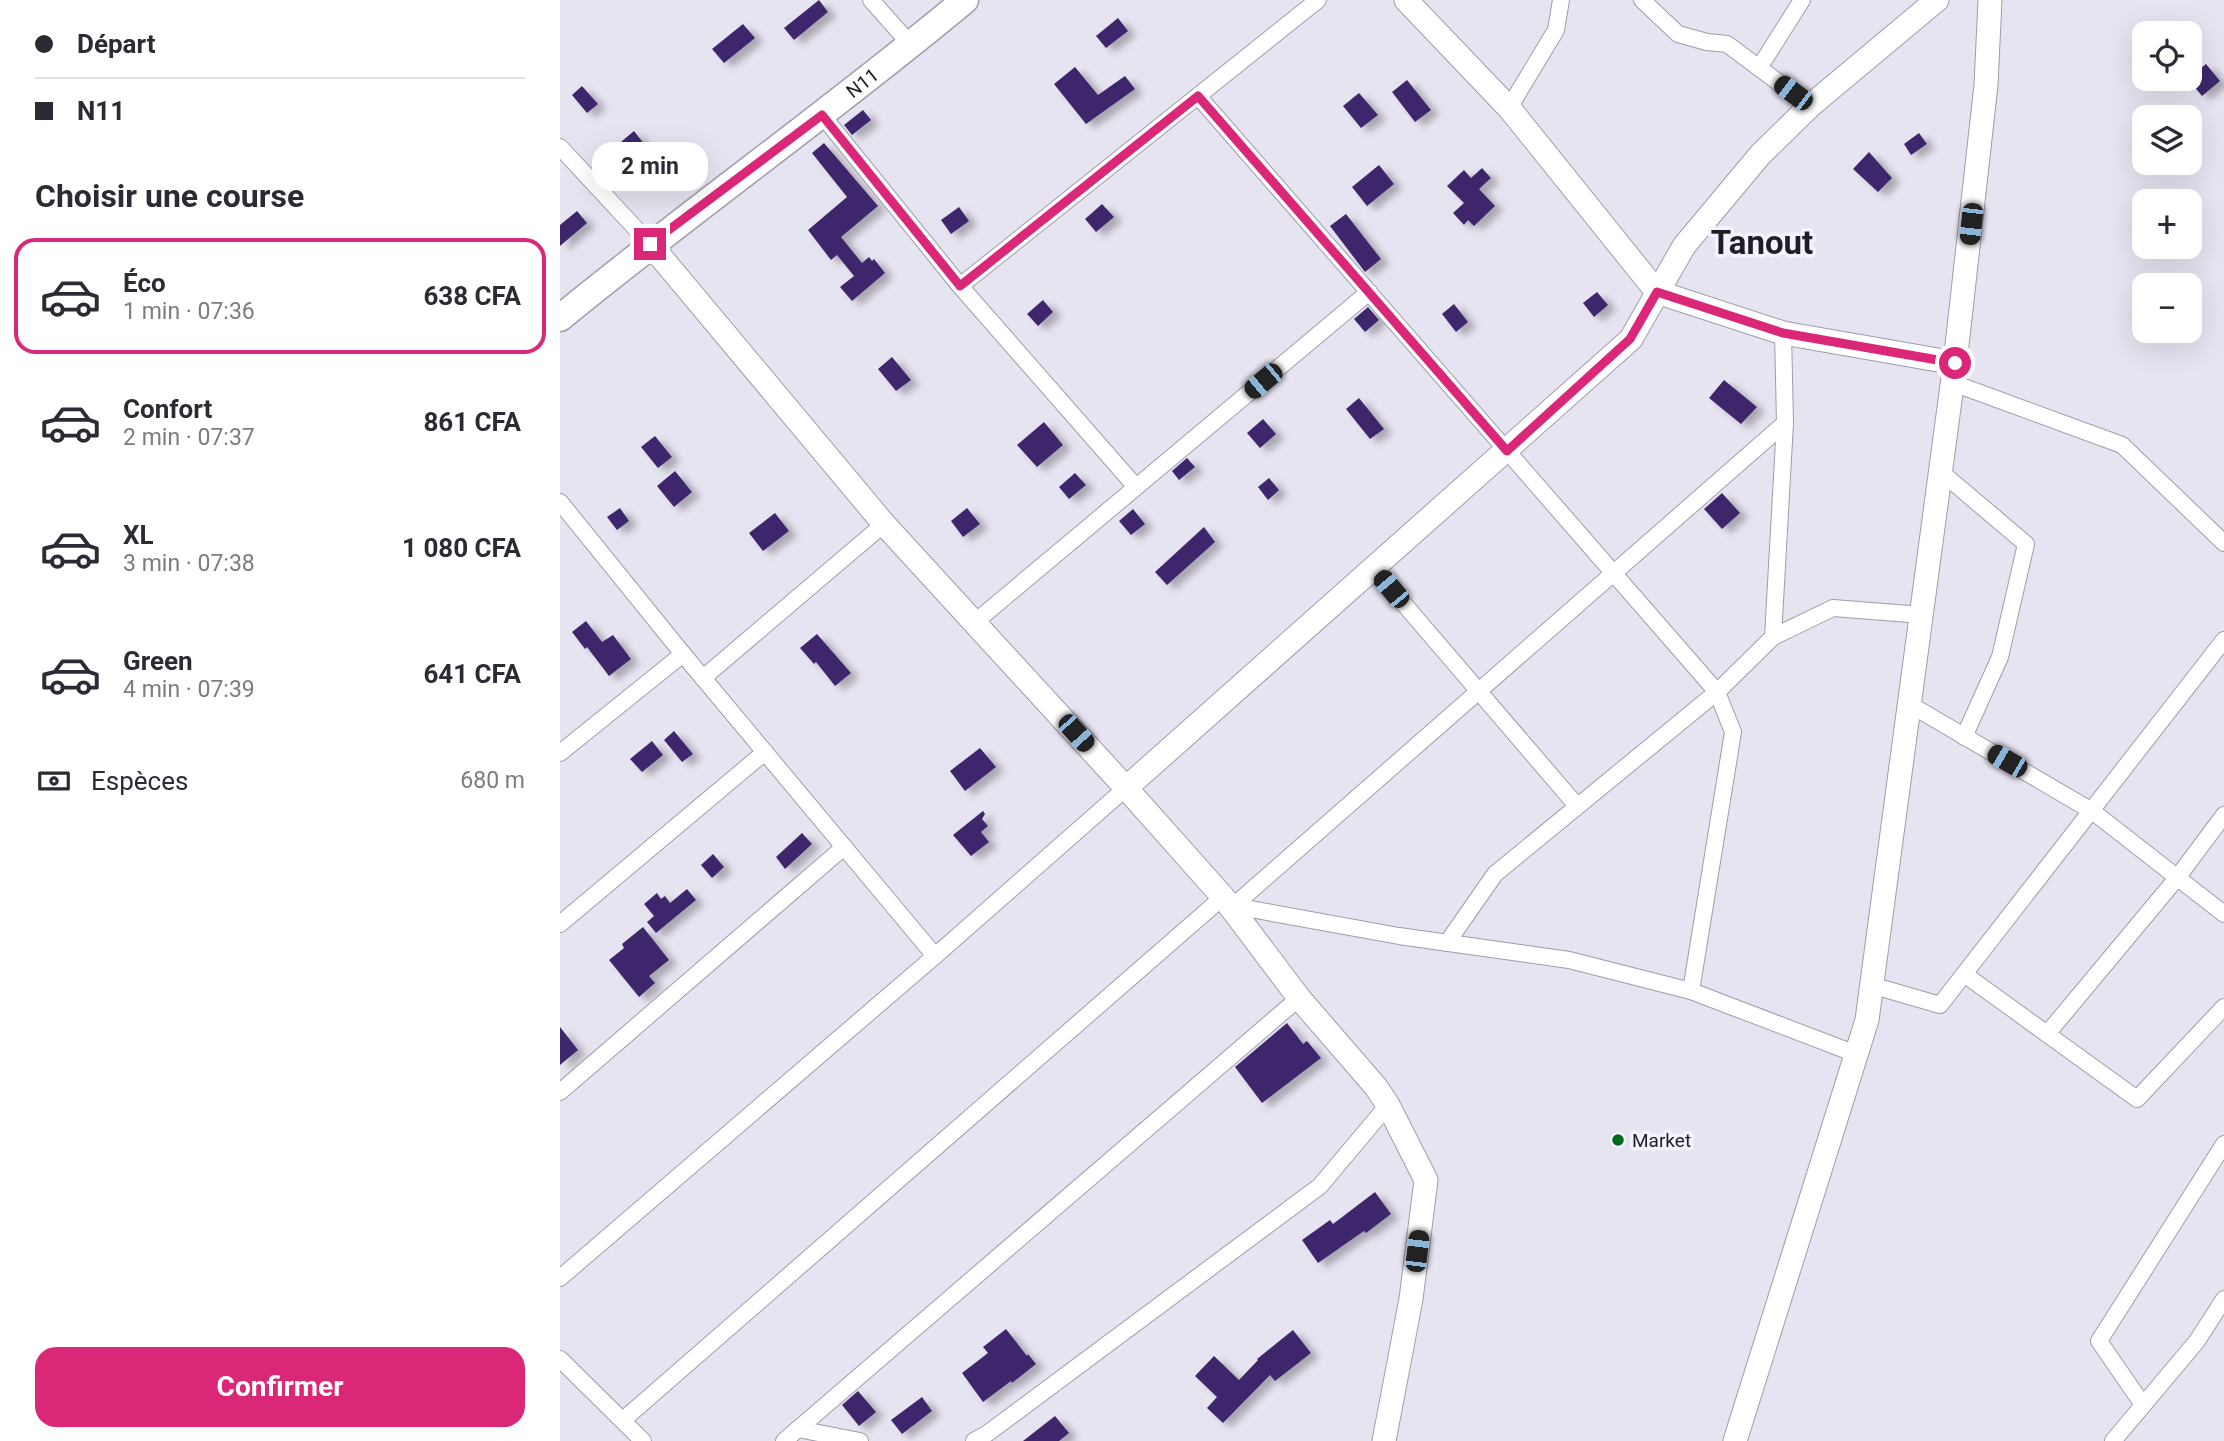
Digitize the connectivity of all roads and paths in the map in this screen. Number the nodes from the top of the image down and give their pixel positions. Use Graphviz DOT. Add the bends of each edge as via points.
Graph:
graph roads {
  1 [pos="871,0"];
  2 [pos="965,0"];
  3 [pos="1318,0"];
  4 [pos="1406,0"];
  5 [pos="1562,0"];
  6 [pos="1642,0"];
  7 [pos="1802,0"];
  8 [pos="1937,0"];
  9 [pos="1990,0"];
  10 [pos="911,45"];
  11 [pos="1759,68"];
  12 [pos="1198,96"];
  13 [pos="1810,106"];
  14 [pos="1508,108"];
  15 [pos="822,115"];
  16 [pos="560,147"];
  17 [pos="650,244"];
  18 [pos="960,286"];
  19 [pos="1369,292"];
  20 [pos="1657,292"];
  21 [pos="560,318"];
  22 [pos="1783,333"];
  23 [pos="1954,373"];
  24 [pos="1785,423"];
  25 [pos="1507,451"];
  26 [pos="1941,472"];
  27 [pos="1136,488"];
  28 [pos="560,502"];
  29 [pos="884,523"];
  30 [pos="2224,543"];
  31 [pos="1374,569"];
  32 [pos="1614,574"];
  33 [pos="1922,615"];
  34 [pos="974,622"];
  35 [pos="1773,637"];
  36 [pos="2224,640"];
  37 [pos="683,654"];
  38 [pos="703,678"];
  39 [pos="1478,690"];
  40 [pos="1717,692"];
  41 [pos="1909,704"];
  42 [pos="1964,737"];
  43 [pos="765,752"];
  44 [pos="560,753"];
  45 [pos="1126,788"];
  46 [pos="1577,806"];
  47 [pos="2092,811"];
  48 [pos="2224,815"];
  49 [pos="844,847"];
  50 [pos="2177,878"];
  51 [pos="1227,903"];
  52 [pos="2224,914"];
  53 [pos="560,925"];
  54 [pos="1447,943"];
  55 [pos="935,956"];
  56 [pos="1964,974"];
  57 [pos="1871,985"];
  58 [pos="1691,991"];
  59 [pos="1299,999"];
  60 [pos="2224,1007"];
  61 [pos="2218,1025"];
  62 [pos="2047,1034"];
  63 [pos="1856,1054"];
  64 [pos="560,1093"];
  65 [pos="1388,1105"];
  66 [pos="2224,1144"];
  67 [pos="560,1278"];
  68 [pos="2224,1299"];
  69 [pos="560,1359"];
  70 [pos="2143,1405"];
  71 [pos="623,1420"];
  72 [pos="798,1429"];
  73 [pos="1741,1439"];
  74 [pos="643,1441"];
  75 [pos="784,1441"];
  76 [pos="860,1441"];
  77 [pos="974,1441"];
  78 [pos="1384,1441"];
  79 [pos="2113,1441"];
  1 -- 10 [label="street"];
  2 -- 10 [label="main road, N11"];
  3 -- 12 [label="street"];
  4 -- 14 [label="street"];
  5 -- 14 [label="street" via="1556,30"];
  6 -- 11 [label="street" via="1678,34 1727,44"];
  7 -- 11 [label="street"];
  8 -- 13 [label="street"];
  9 -- 23 [label="street" via="1986,85"];
  10 -- 15 [label="main road, N11"];
  11 -- 13 [label="street"];
  12 -- 18 [label="street"];
  12 -- 19 [label="street"];
  13 -- 20 [label="street" via="1760,155 1684,246"];
  14 -- 20 [label="street"];
  15 -- 17 [label="main road, N11"];
  15 -- 18 [label="street"];
  16 -- 17 [label="street"];
  17 -- 21 [label="main road, N11"];
  17 -- 29 [label="street"];
  18 -- 27 [label="street"];
  19 -- 25 [label="street"];
  19 -- 27 [label="street"];
  20 -- 22 [label="street"];
  20 -- 25 [label="street" via="1630,339"];
  22 -- 23 [label="street"];
  22 -- 24 [label="street"];
  23 -- 26 [label="street"];
  23 -- 30 [label="street" via="2122,445"];
  24 -- 32 [label="street"];
  24 -- 35 [label="street"];
  25 -- 31 [label="street"];
  25 -- 32 [label="street"];
  26 -- 33 [label="street"];
  26 -- 42 [label="street" via="2026,544 2000,657"];
  27 -- 34 [label="street"];
  28 -- 37 [label="street"];
  29 -- 34 [label="street"];
  29 -- 38 [label="street"];
  31 -- 39 [label="street"];
  31 -- 45 [label="street"];
  32 -- 39 [label="street"];
  32 -- 40 [label="street"];
  33 -- 35 [label="street" via="1833,608"];
  33 -- 41 [label="street"];
  34 -- 45 [label="street"];
  35 -- 40 [label="street"];
  36 -- 47 [label="street"];
  37 -- 38 [label="street"];
  37 -- 44 [label="street"];
  38 -- 43 [label="street"];
  39 -- 46 [label="street"];
  39 -- 51 [label="street"];
  40 -- 46 [label="street"];
  40 -- 58 [label="street" via="1733,732"];
  41 -- 42 [label="street"];
  41 -- 57 [label="street"];
  42 -- 47 [label="street"];
  43 -- 49 [label="street"];
  43 -- 53 [label="street"];
  45 -- 51 [label="street"];
  45 -- 55 [label="street"];
  46 -- 54 [label="street" via="1495,873"];
  47 -- 50 [label="street"];
  47 -- 56 [label="street"];
  48 -- 50 [label="street"];
  49 -- 55 [label="street"];
  49 -- 64 [label="street"];
  50 -- 52 [label="street"];
  50 -- 62 [label="street"];
  51 -- 54 [label="street"];
  51 -- 59 [label="street"];
  51 -- 71 [label="street"];
  54 -- 58 [label="street" via="1569,960"];
  55 -- 67 [label="street"];
  56 -- 57 [label="street" via="1940,1004"];
  56 -- 62 [label="street"];
  57 -- 63 [label="street" via="1867,1020"];
  58 -- 63 [label="street"];
  59 -- 65 [label="street"];
  59 -- 72 [label="street"];
  60 -- 61 [label="street"];
  61 -- 62 [label="street" via="2137,1099"];
  63 -- 73 [label="street"];
  65 -- 77 [label="street" via="1320,1186"];
  65 -- 78 [label="street" via="1426,1180 1411,1299"];
  66 -- 70 [label="street" via="2099,1341"];
  68 -- 70 [label="street" via="2197,1341"];
  69 -- 71 [label="street"];
  70 -- 79 [label="street"];
  71 -- 74 [label="street"];
  72 -- 75 [label="street"];
  72 -- 76 [label="street"];
}
